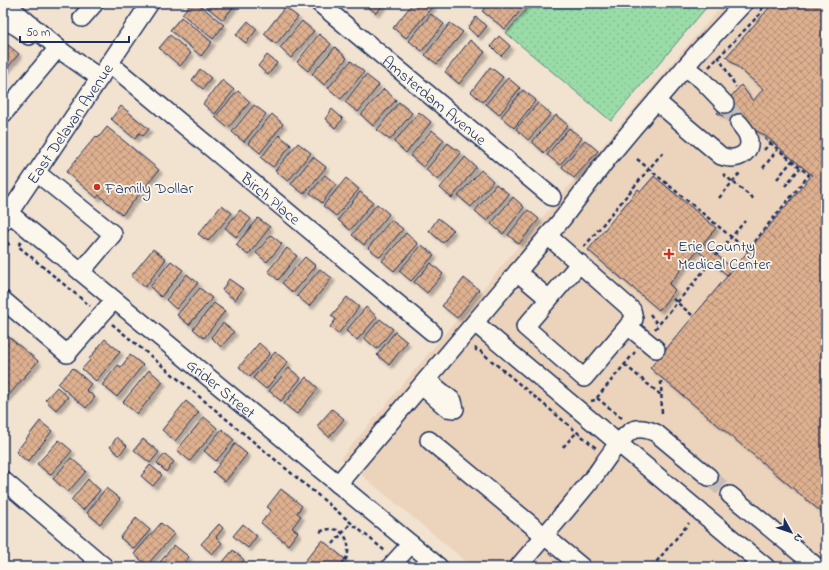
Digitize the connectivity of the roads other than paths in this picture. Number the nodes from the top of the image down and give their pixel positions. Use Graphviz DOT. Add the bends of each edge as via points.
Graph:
graph roads {
  1 [pos="5,3"];
  2 [pos="95,3"];
  3 [pos="150,3"];
  4 [pos="318,3"];
  5 [pos="744,3"];
  6 [pos="82,18"];
  7 [pos="3,23"];
  8 [pos="58,48"];
  9 [pos="109,63"];
  10 [pos="685,67"];
  11 [pos="100,78"];
  12 [pos="656,101"];
  13 [pos="725,104"];
  14 [pos="3,114"];
  15 [pos="739,123"];
  16 [pos="37,173"];
  17 [pos="552,198"];
  18 [pos="5,215"];
  19 [pos="548,236"];
  20 [pos="580,258"];
  21 [pos="81,272"];
  22 [pos="517,272"];
  23 [pos="549,299"];
  24 [pos="3,300"];
  25 [pos="114,300"];
  26 [pos="475,323"];
  27 [pos="628,326"];
  28 [pos="432,332"];
  29 [pos="656,349"];
  30 [pos="424,383"];
  31 [pos="455,409"];
  32 [pos="429,440"];
  33 [pos="619,444"];
  34 [pos="709,477"];
  35 [pos="3,480"];
  36 [pos="338,484"];
  37 [pos="730,495"];
  38 [pos="544,536"];
  39 [pos="411,544"];
  40 [pos="393,564"];
  41 [pos="520,566"];
  42 [pos="105,567"];
  43 [pos="439,567"];
  44 [pos="582,567"];
  45 [pos="766,567"];
  46 [pos="817,567"];
  1 -- 8 [label="street"];
  2 -- 6 [label="street"];
  3 -- 9 [label="street, East Delavan Avenue"];
  4 -- 17 [label="street, Amsterdam Avenue"];
  5 -- 10 [label="street"];
  7 -- 8 [label="street" via="14,25 35,41"];
  8 -- 11 [label="street"];
  8 -- 14 [label="street"];
  9 -- 11 [label="street, East Delavan Avenue"];
  9 -- 28 [label="street, Birch Place"];
  10 -- 12 [label="street"];
  10 -- 13 [label="street" via="702,80"];
  11 -- 16 [label="street, East Delavan Avenue"];
  12 -- 15 [label="street" via="726,158 739,157 748,147 748,136"];
  12 -- 19 [label="street" via="616,147"];
  16 -- 18 [label="street, East Delavan Avenue"];
  16 -- 21 [label="street" via="113,234"];
  18 -- 21 [label="street, Grider Street"];
  19 -- 20 [label="street"];
  19 -- 22 [label="street"];
  20 -- 23 [label="street"];
  20 -- 27 [label="street" via="632,310 634,319"];
  21 -- 25 [label="street, Grider Street"];
  22 -- 23 [label="street"];
  22 -- 26 [label="street"];
  23 -- 27 [label="street" via="525,327 584,378"];
  24 -- 25 [label="street" via="67,354"];
  25 -- 36 [label="street, Grider Street"];
  26 -- 30 [label="street"];
  26 -- 33 [label="street"];
  27 -- 29 [label="street"];
  30 -- 31 [label="street" via="447,408"];
  30 -- 36 [label="street"];
  32 -- 38 [label="street"];
  33 -- 34 [label="street" via="633,430 648,430 656,433"];
  33 -- 38 [label="street"];
  33 -- 45 [label="street"];
  35 -- 42 [label="street"];
  36 -- 39 [label="street, Grider Street"];
  37 -- 46 [label="street"];
  38 -- 41 [label="street"];
  38 -- 44 [label="street"];
  39 -- 40 [label="street"];
  39 -- 43 [label="street, Grider Street"];
}
